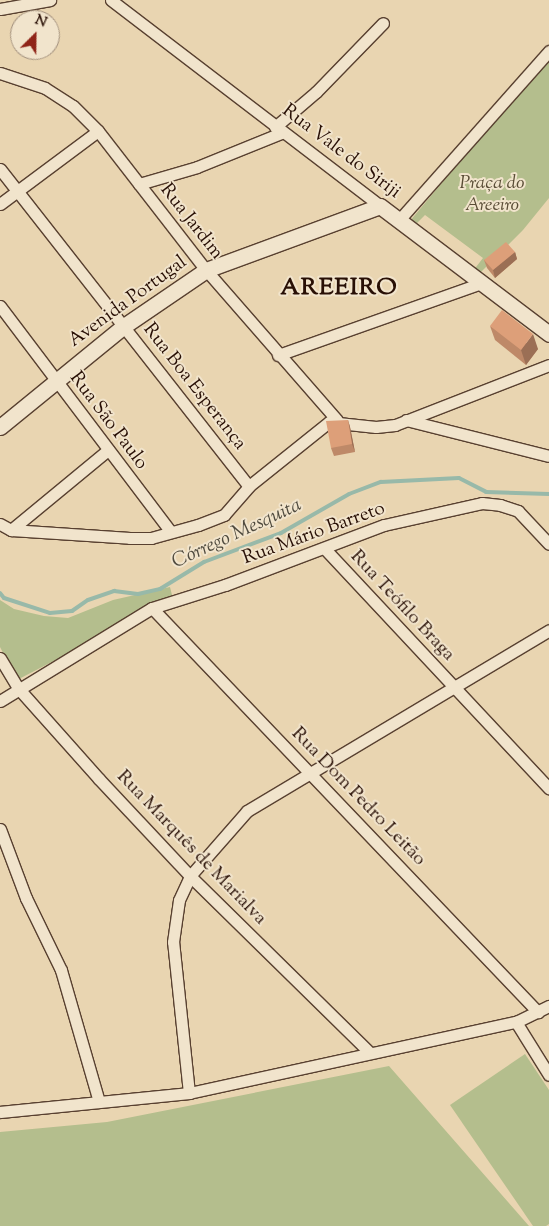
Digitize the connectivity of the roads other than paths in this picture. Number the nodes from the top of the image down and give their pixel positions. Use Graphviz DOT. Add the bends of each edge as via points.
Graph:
graph roads {
  1 [pos="50,0"];
  2 [pos="111,0"];
  3 [pos="0,9"];
  4 [pos="383,23"];
  5 [pos="549,51"];
  6 [pos="0,73"];
  7 [pos="278,130"];
  8 [pos="98,131"];
  9 [pos="0,169"];
  10 [pos="139,184"];
  11 [pos="17,190"];
  12 [pos="0,204"];
  13 [pos="380,206"];
  14 [pos="399,220"];
  15 [pos="206,270"];
  16 [pos="479,284"];
  17 [pos="2,312"];
  18 [pos="124,326"];
  19 [pos="549,334"];
  20 [pos="278,355"];
  21 [pos="549,365"];
  22 [pos="56,381"];
  23 [pos="337,420"];
  24 [pos="406,420"];
  25 [pos="0,427"];
  26 [pos="108,450"];
  27 [pos="549,456"];
  28 [pos="249,486"];
  29 [pos="0,524"];
  30 [pos="11,530"];
  31 [pos="171,532"];
  32 [pos="549,544"];
  33 [pos="325,548"];
  34 [pos="152,608"];
  35 [pos="549,630"];
  36 [pos="0,658"];
  37 [pos="453,687"];
  38 [pos="18,688"];
  39 [pos="0,701"];
  40 [pos="311,772"];
  41 [pos="549,788"];
  42 [pos="0,829"];
  43 [pos="190,876"];
  44 [pos="549,1006"];
  45 [pos="538,1012"];
  46 [pos="516,1022"];
  47 [pos="369,1052"];
  48 [pos="549,1075"];
  49 [pos="189,1093"];
  50 [pos="99,1102"];
  51 [pos="0,1112"];
  1 -- 3 [label="street"];
  2 -- 7 [label="street, Rua Vale do Siriji"];
  4 -- 7 [label="street"];
  5 -- 14 [label="street"];
  6 -- 8 [label="street, Rua Jardim" via="45,88 72,106"];
  7 -- 10 [label="street" via="205,164"];
  7 -- 13 [label="street, Rua Vale do Siriji"];
  8 -- 10 [label="street, Rua Jardim"];
  8 -- 11 [label="street"];
  9 -- 11 [label="street, Rua Boa Esperança"];
  10 -- 15 [label="street, Rua Jardim"];
  11 -- 12 [label="street"];
  11 -- 18 [label="street, Rua Boa Esperança"];
  13 -- 14 [label="street, Rua Vale do Siriji"];
  13 -- 15 [label="street, Avenida Portugal"];
  14 -- 16 [label="street, Rua Vale do Siriji"];
  15 -- 18 [label="street, Avenida Portugal"];
  15 -- 20 [label="street, Rua Jardim"];
  16 -- 19 [label="street, Rua Vale do Siriji"];
  16 -- 20 [label="street"];
  17 -- 22 [label="street, Rua São Paulo"];
  18 -- 22 [label="street, Avenida Portugal"];
  18 -- 28 [label="street, Rua Boa Esperança"];
  20 -- 23 [label="street, Rua Jardim"];
  21 -- 24 [label="street"];
  22 -- 25 [label="street, Avenida Portugal"];
  22 -- 26 [label="street, Rua São Paulo"];
  23 -- 24 [label="street" via="381,427"];
  23 -- 28 [label="street" via="322,425 268,474"];
  24 -- 27 [label="street"];
  26 -- 30 [label="street"];
  26 -- 31 [label="street, Rua São Paulo"];
  28 -- 31 [label="street" via="224,515"];
  29 -- 30 [label="street"];
  30 -- 31 [label="street" via="130,538 151,538"];
  32 -- 33 [label="street, Rua Mário Barreto" via="518,510 482,503 384,525"];
  33 -- 34 [label="street, Rua Mário Barreto"];
  33 -- 37 [label="street, Rua Teófilo Braga"];
  34 -- 38 [label="street, Rua Mário Barreto"];
  34 -- 40 [label="street, Rua Dom Pedro Leitão"];
  35 -- 37 [label="street, Rua Teófilo Braga"];
  36 -- 38 [label="street, Rua Marquês de Marialva"];
  37 -- 40 [label="street, Rua Teófilo Braga"];
  37 -- 41 [label="street, Rua Teófilo Braga"];
  38 -- 39 [label="street, Rua Mário Barreto"];
  38 -- 43 [label="street, Rua Marquês de Marialva"];
  40 -- 43 [label="street, Rua Teófilo Braga" via="247,811"];
  40 -- 45 [label="street, Rua Dom Pedro Leitão"];
  42 -- 50 [label="street" via="26,898 61,970"];
  43 -- 47 [label="street, Rua Marquês de Marialva"];
  43 -- 49 [label="street, Rua Teófilo Braga" via="179,900 173,942"];
  44 -- 45 [label="street"];
  45 -- 46 [label="street"];
  46 -- 47 [label="street"];
  46 -- 48 [label="street"];
  47 -- 49 [label="street"];
  49 -- 50 [label="street"];
  50 -- 51 [label="street"];
}
